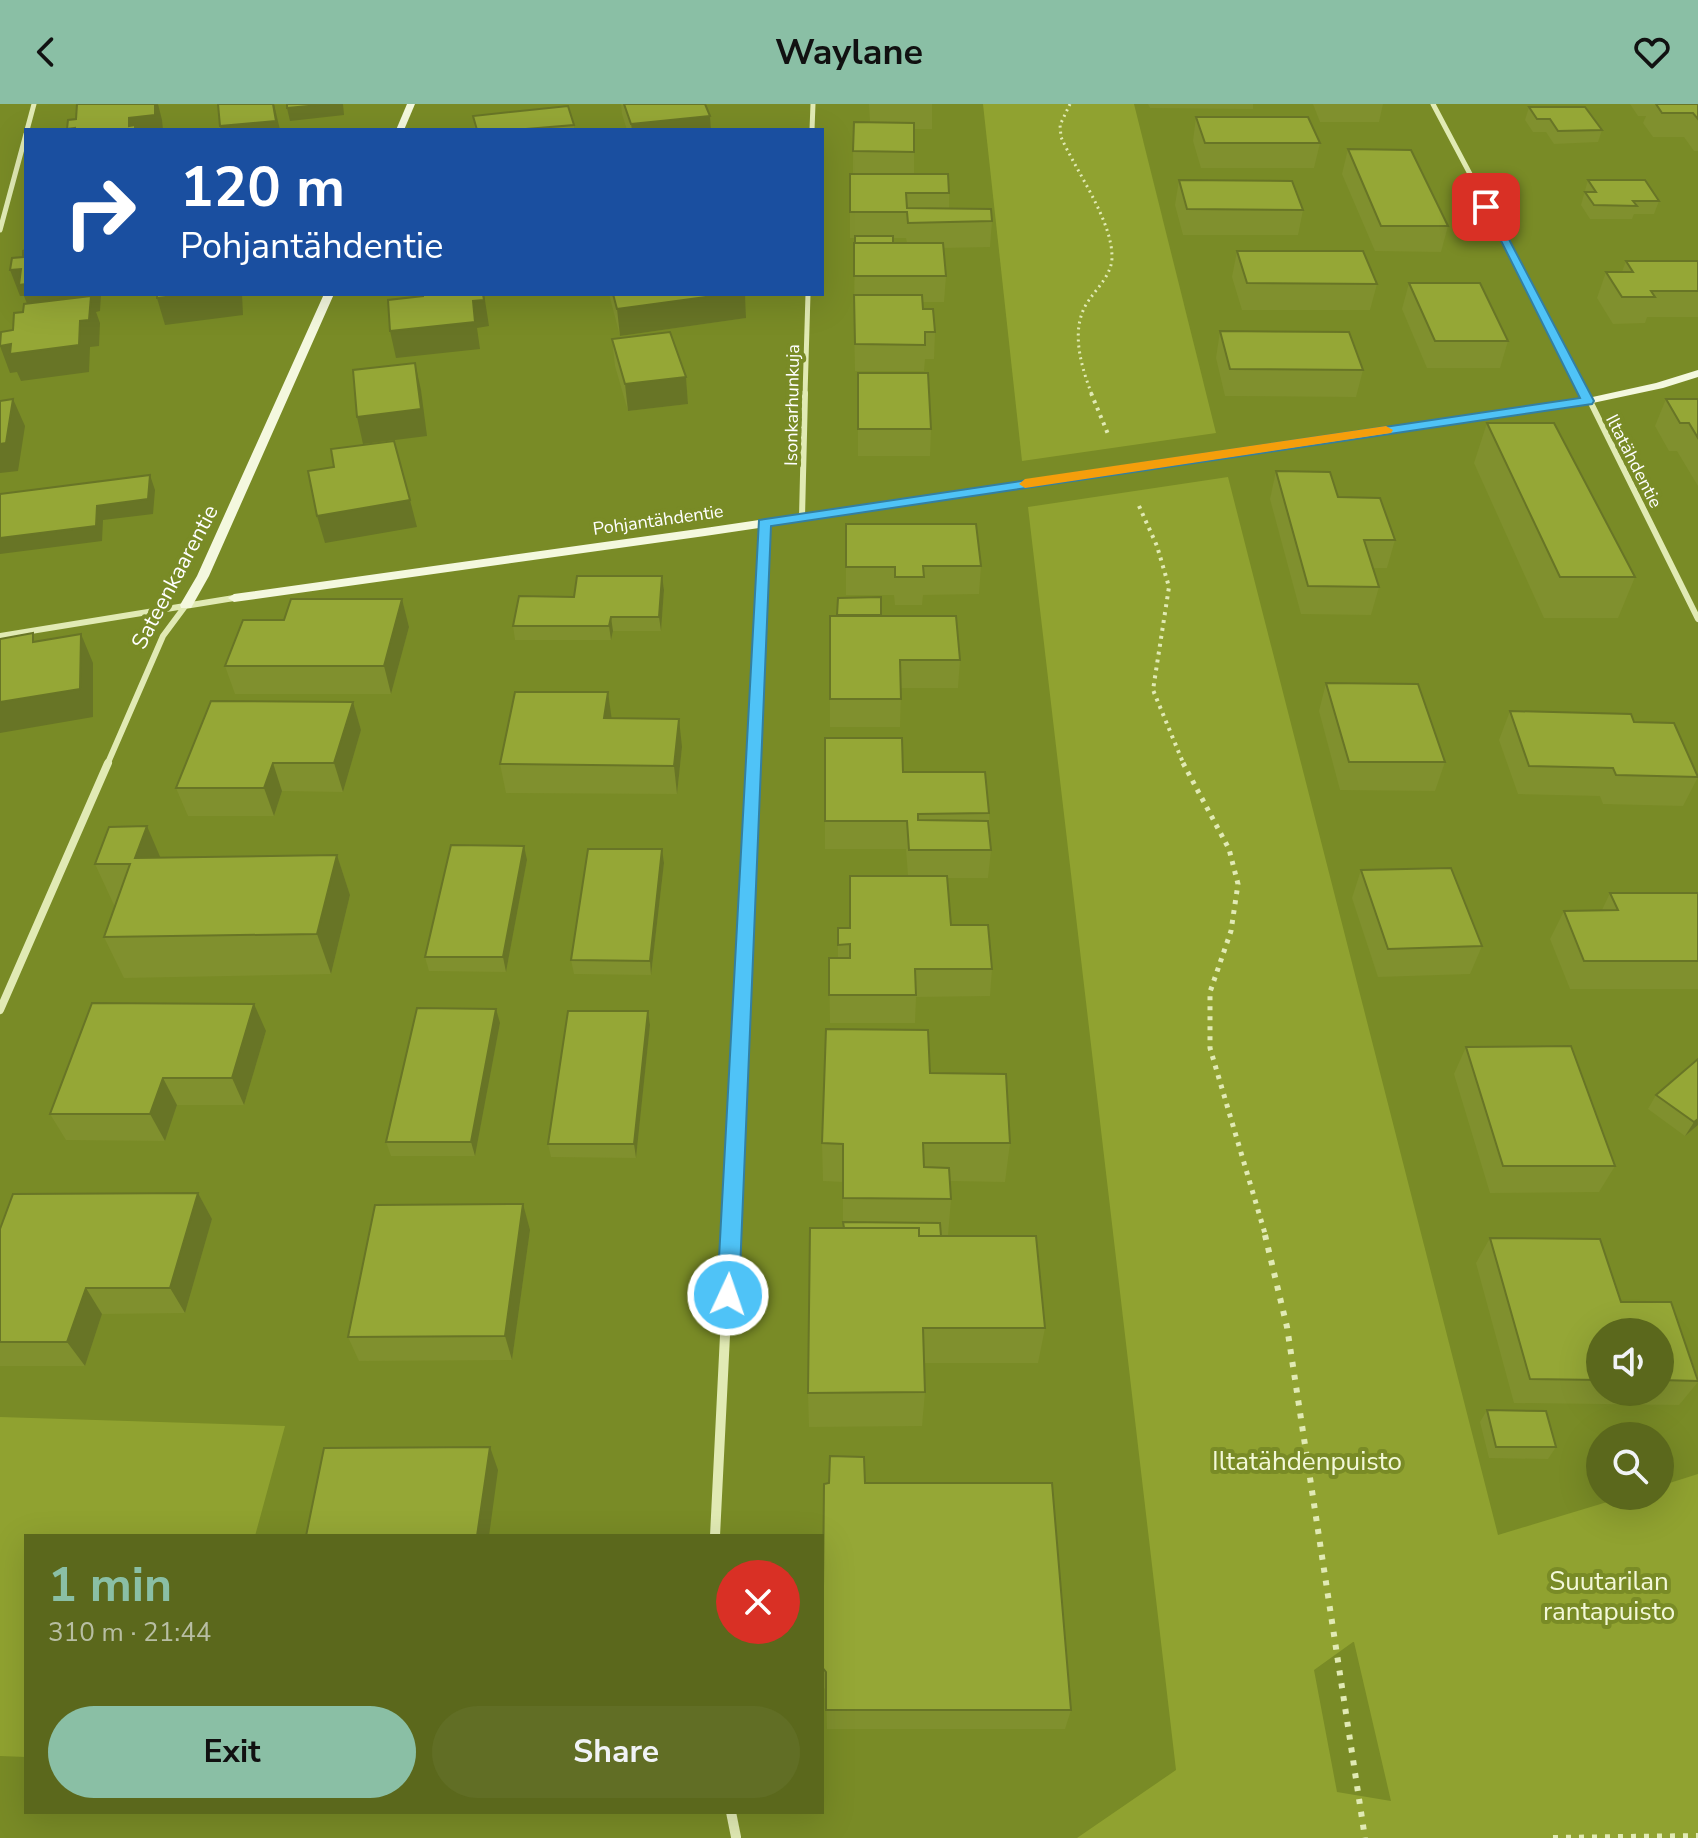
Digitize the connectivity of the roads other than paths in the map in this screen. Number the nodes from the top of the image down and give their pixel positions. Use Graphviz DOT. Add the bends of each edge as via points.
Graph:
graph roads {
  1 [pos="34,104"];
  2 [pos="411,104"];
  3 [pos="813,104"];
  4 [pos="1433,104"];
  5 [pos="28,128"];
  6 [pos="401,128"];
  7 [pos="812,128"];
  8 [pos="24,143"];
  9 [pos="0,230"];
  10 [pos="328,296"];
  11 [pos="808,296"];
  12 [pos="1698,373"];
  13 [pos="1588,401"];
  14 [pos="802,517"];
  15 [pos="764,523"];
  16 [pos="234,598"];
  17 [pos="186,605"];
  18 [pos="1698,619"];
  19 [pos="0,636"];
  20 [pos="0,1010"];
  21 [pos="715,1534"];
  22 [pos="731,1814"];
  23 [pos="736,1837"];
  1 -- 5 [label="street"];
  2 -- 6 [label="street"];
  3 -- 7 [label="street"];
  4 -- 13 [label="street, Iltatähdentie"];
  8 -- 9 [label="street"];
  10 -- 17 [label="street, Sateenkaarentie"];
  11 -- 14 [label="street, Isonkarhunkuja"];
  12 -- 13 [label="street, Pohjantähdentie"];
  13 -- 14 [label="street, Pohjantähdentie"];
  13 -- 18 [label="street, Iltatähdentie"];
  14 -- 15 [label="street, Pohjantähdentie"];
  15 -- 16 [label="street, Pohjantähdentie"];
  15 -- 21 [label="street"];
  16 -- 17 [label="street, Pohjantähdentie"];
  17 -- 19 [label="street, Pohjantähdentie"];
  17 -- 20 [label="street, Sateenkaarentie" via="163,636"];
  22 -- 23 [label="street"];
}
